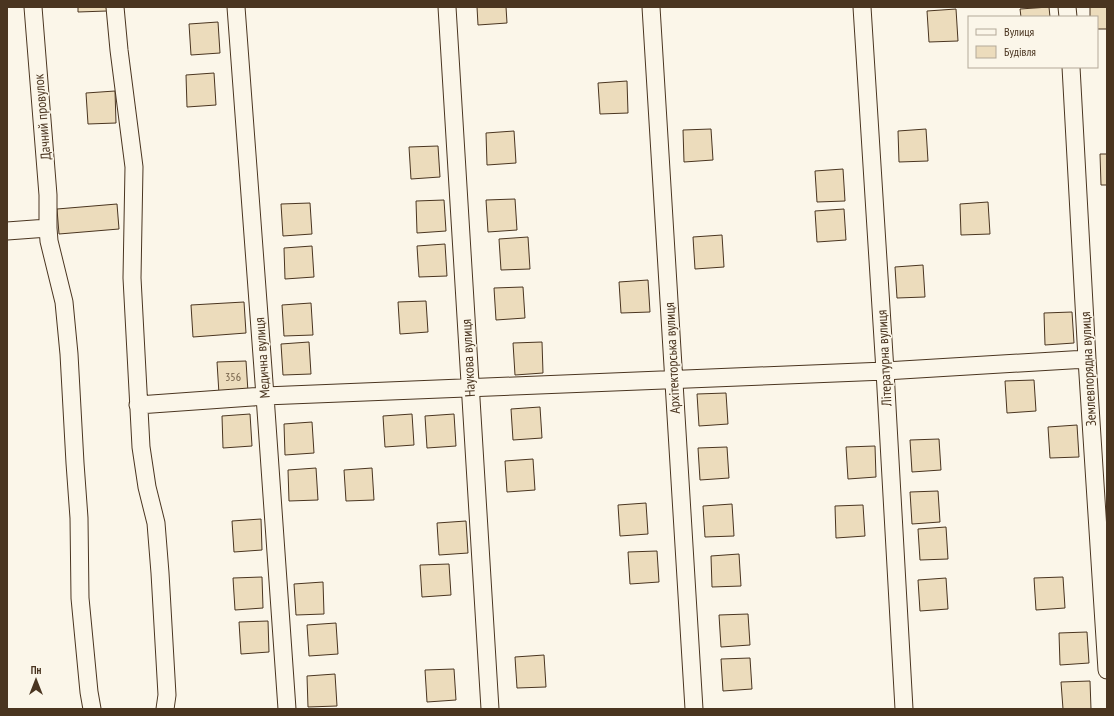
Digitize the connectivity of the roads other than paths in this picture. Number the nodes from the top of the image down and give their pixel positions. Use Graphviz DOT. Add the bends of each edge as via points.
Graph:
graph roads {
  1 [pos="33,7"];
  2 [pos="115,7"];
  3 [pos="236,7"];
  4 [pos="447,7"];
  5 [pos="651,7"];
  6 [pos="862,7"];
  7 [pos="1071,68"];
  8 [pos="48,228"];
  9 [pos="7,231"];
  10 [pos="1087,359"];
  11 [pos="885,371"];
  12 [pos="674,380"];
  13 [pos="470,389"];
  14 [pos="265,396"];
  15 [pos="138,405"];
  16 [pos="1107,670"];
  17 [pos="92,709"];
  18 [pos="165,709"];
  19 [pos="286,709"];
  20 [pos="490,709"];
  21 [pos="694,709"];
  22 [pos="904,709"];
  1 -- 8 [label="street, Дачний провулок" via="48,195"];
  2 -- 15 [label="street" via="134,167 132,278"];
  3 -- 14 [label="street, Медична вулиця"];
  4 -- 13 [label="street, Наукова вулиця"];
  5 -- 12 [label="street, Архітекторська вулиця"];
  6 -- 11 [label="street, Літературна вулиця"];
  7 -- 10 [label="street, Землевпорядна вулиця"];
  8 -- 9 [label="street"];
  8 -- 17 [label="street, Дачний провулок" via="64,302 69,354 79,518 80,598"];
  10 -- 11 [label="street"];
  10 -- 16 [label="street, Землевпорядна вулиця"];
  11 -- 12 [label="street"];
  11 -- 22 [label="street, Літературна вулиця"];
  12 -- 13 [label="street"];
  12 -- 21 [label="street, Архітекторська вулиця"];
  13 -- 14 [label="street"];
  13 -- 20 [label="street, Наукова вулиця"];
  14 -- 15 [label="street"];
  14 -- 19 [label="street, Медична вулиця"];
  15 -- 18 [label="street" via="145,474 156,523"];
}
